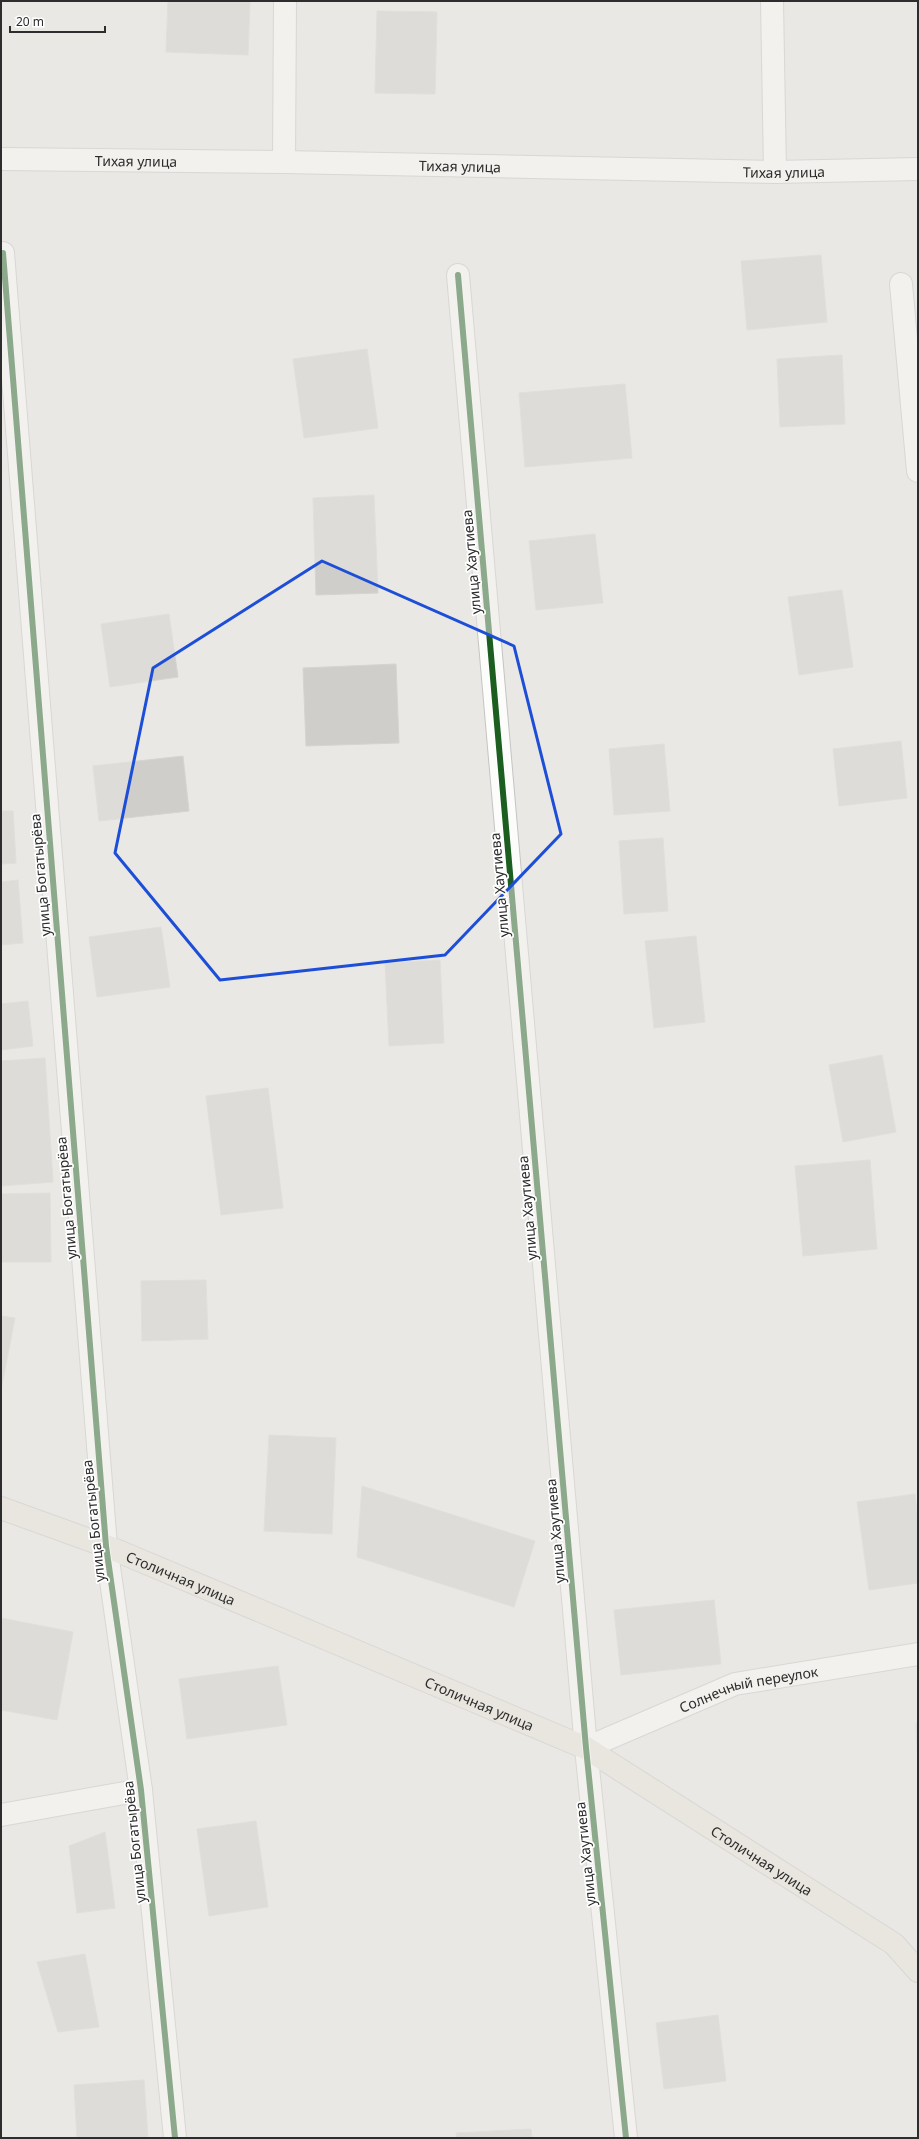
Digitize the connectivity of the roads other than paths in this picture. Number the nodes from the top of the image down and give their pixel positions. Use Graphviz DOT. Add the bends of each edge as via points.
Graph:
graph roads {
  1 [pos="285,1"];
  2 [pos="772,1"];
  3 [pos="1,159"];
  4 [pos="284,162"];
  5 [pos="918,169"];
  6 [pos="775,172"];
  7 [pos="3,254"];
  8 [pos="458,275"];
  9 [pos="901,284"];
  10 [pos="918,471"];
  11 [pos="1,1508"];
  12 [pos="106,1546"];
  13 [pos="918,1654"];
  14 [pos="586,1748"];
  15 [pos="141,1790"];
  16 [pos="1,1815"];
  17 [pos="918,1970"];
  18 [pos="175,2138"];
  19 [pos="626,2138"];
  1 -- 4 [label="street"];
  2 -- 6 [label="street"];
  3 -- 4 [label="street, Тихая улица"];
  4 -- 6 [label="street, Тихая улица"];
  5 -- 6 [label="street, Тихая улица"];
  7 -- 12 [label="street, улица Богатырёва"];
  8 -- 14 [label="street, улица Хаутиева"];
  9 -- 10 [label="street"];
  11 -- 12 [label="main road, Столичная улица"];
  12 -- 14 [label="main road, Столичная улица"];
  12 -- 15 [label="street, улица Богатырёва"];
  13 -- 14 [label="street, Солнечный переулок" via="735,1684"];
  14 -- 17 [label="main road, Столичная улица" via="894,1944"];
  14 -- 19 [label="street, улица Хаутиева"];
  15 -- 16 [label="street"];
  15 -- 18 [label="street, улица Богатырёва"];
}
